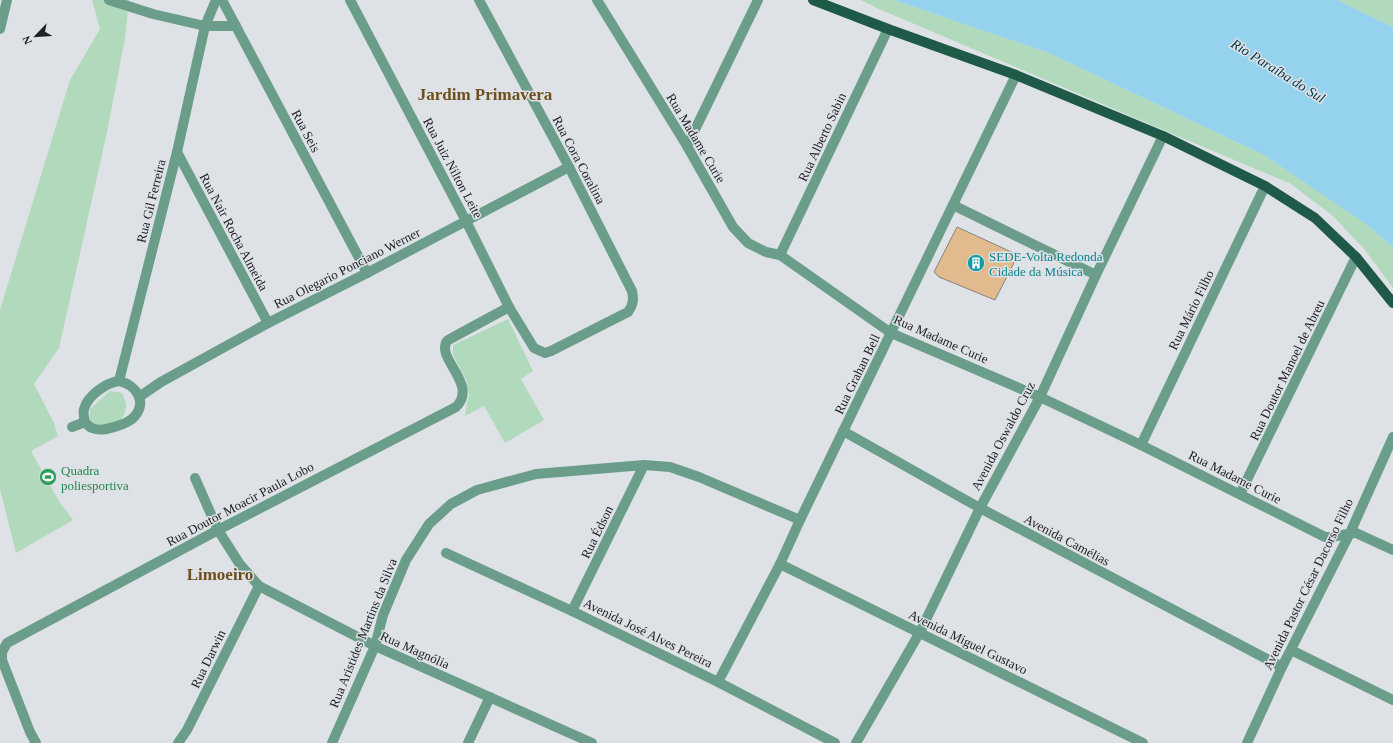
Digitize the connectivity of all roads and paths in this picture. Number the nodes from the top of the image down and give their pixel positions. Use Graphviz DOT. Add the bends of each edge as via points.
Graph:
graph roads {
  1 [pos="7,0"];
  2 [pos="109,0"];
  3 [pos="216,0"];
  4 [pos="222,0"];
  5 [pos="350,0"];
  6 [pos="479,0"];
  7 [pos="597,0"];
  8 [pos="758,0"];
  9 [pos="813,0"];
  10 [pos="205,26"];
  11 [pos="236,26"];
  12 [pos="0,29"];
  13 [pos="888,29"];
  14 [pos="1016,75"];
  15 [pos="1163,136"];
  16 [pos="687,146"];
  17 [pos="177,152"];
  18 [pos="569,167"];
  19 [pos="1265,186"];
  20 [pos="953,205"];
  21 [pos="466,221"];
  22 [pos="780,255"];
  23 [pos="1356,257"];
  24 [pos="367,274"];
  25 [pos="1096,275"];
  26 [pos="1393,304"];
  27 [pos="509,307"];
  28 [pos="268,323"];
  29 [pos="891,333"];
  30 [pos="534,348"];
  31 [pos="119,381"];
  32 [pos="139,396"];
  33 [pos="1040,397"];
  34 [pos="85,422"];
  35 [pos="72,427"];
  36 [pos="843,431"];
  37 [pos="1393,437"];
  38 [pos="1141,445"];
  39 [pos="644,465"];
  40 [pos="195,478"];
  41 [pos="1240,494"];
  42 [pos="980,508"];
  43 [pos="800,520"];
  44 [pos="218,530"];
  45 [pos="1350,533"];
  46 [pos="1393,550"];
  47 [pos="446,553"];
  48 [pos="780,564"];
  49 [pos="259,586"];
  50 [pos="572,611"];
  51 [pos="920,632"];
  52 [pos="375,646"];
  53 [pos="1291,650"];
  54 [pos="1282,667"];
  55 [pos="718,682"];
  56 [pos="490,697"];
  57 [pos="1393,700"];
  58 [pos="36,743"];
  59 [pos="178,743"];
  60 [pos="332,743"];
  61 [pos="468,743"];
  62 [pos="592,743"];
  63 [pos="835,743"];
  64 [pos="856,743"];
  65 [pos="1143,743"];
  66 [pos="1247,743"];
  1 -- 12 [label="street"];
  2 -- 10 [label="street" via="153,14"];
  3 -- 10 [label="street, Rua Gil Ferreira"];
  4 -- 11 [label="street, Rua Seis"];
  5 -- 21 [label="street, Rua Juiz Nilton Leite"];
  6 -- 18 [label="street, Rua Cora Coralina"];
  7 -- 16 [label="street, Rua Madame Curie"];
  8 -- 16 [label="street"];
  9 -- 13 [label="main road"];
  10 -- 11 [label="street"];
  10 -- 17 [label="street, Rua Gil Ferreira"];
  11 -- 24 [label="street, Rua Seis"];
  13 -- 14 [label="main road"];
  13 -- 22 [label="street, Rua Alberto Sabin"];
  14 -- 15 [label="main road"];
  14 -- 20 [label="street, Rua Grahan Bell"];
  15 -- 19 [label="main road"];
  15 -- 25 [label="street, Avenida Oswaldo Cruz"];
  16 -- 22 [label="street, Rua Madame Curie" via="733,227 748,243 766,252"];
  17 -- 28 [label="street, Rua Nair Rocha Almeida"];
  17 -- 31 [label="street, Rua Gil Ferreira"];
  18 -- 21 [label="street, Rua Olegario Ponciano Werner"];
  18 -- 30 [label="street, Rua Cora Coralina" via="634,298 628,312 551,352 540,352"];
  19 -- 23 [label="main road" via="1316,218"];
  19 -- 38 [label="street, Rua Mário Filho"];
  20 -- 25 [label="street"];
  20 -- 29 [label="street, Rua Grahan Bell"];
  21 -- 24 [label="street, Rua Olegario Ponciano Werner"];
  21 -- 27 [label="street, Rua Juiz Nilton Leite"];
  22 -- 29 [label="street, Rua Madame Curie"];
  23 -- 26 [label="main road"];
  23 -- 41 [label="street, Rua Doutor Manoel de Abreu"];
  24 -- 28 [label="street, Rua Olegario Ponciano Werner"];
  25 -- 33 [label="street, Avenida Oswaldo Cruz"];
  27 -- 30 [label="street, Rua Juiz Nilton Leite"];
  27 -- 44 [label="street, Rua Doutor Moacir Paula Lobo" via="445,344 445,351 463,387 463,395 456,407"];
  28 -- 32 [label="street, Rua Olegario Ponciano Werner"];
  29 -- 33 [label="street, Rua Madame Curie"];
  29 -- 36 [label="street, Rua Grahan Bell"];
  31 -- 32 [label="street" via="132,386"];
  31 -- 34 [label="street" via="106,385 93,396 84,408"];
  32 -- 34 [label="street" via="138,411 129,422 99,430 91,428"];
  33 -- 38 [label="street, Rua Madame Curie"];
  33 -- 42 [label="street, Avenida Oswaldo Cruz"];
  34 -- 35 [label="street"];
  36 -- 42 [label="street, Avenida Camélias"];
  36 -- 43 [label="street, Rua Grahan Bell"];
  37 -- 45 [label="street, Avenida Pastor César Dacorso Filho"];
  38 -- 41 [label="street, Rua Madame Curie"];
  39 -- 43 [label="street, Rua Aristides Martins da Silva" via="670,467"];
  39 -- 50 [label="street, Rua Édson"];
  39 -- 52 [label="street, Rua Aristides Martins da Silva" via="536,474 477,490 451,504 429,524 406,560 383,615"];
  40 -- 44 [label="street, Rua Magnólia"];
  41 -- 45 [label="street, Rua Madame Curie" via="1325,537"];
  42 -- 51 [label="street, Avenida Oswaldo Cruz"];
  42 -- 54 [label="street, Avenida Camélias"];
  43 -- 48 [label="street, Rua Grahan Bell"];
  44 -- 49 [label="street, Rua Magnólia" via="239,563"];
  44 -- 58 [label="street, Rua Doutor Moacir Paula Lobo" via="7,642 3,647 2,660"];
  45 -- 46 [label="street" via="1358,534"];
  45 -- 53 [label="street, Avenida Pastor César Dacorso Filho"];
  47 -- 50 [label="street, Avenida José Alves Pereira"];
  48 -- 51 [label="street, Avenida Miguel Gustavo"];
  48 -- 55 [label="street, Rua Grahan Bell"];
  49 -- 52 [label="street, Rua Magnólia"];
  49 -- 59 [label="street, Rua Darwin" via="187,730"];
  50 -- 55 [label="street, Avenida José Alves Pereira"];
  51 -- 64 [label="street, Avenida Oswaldo Cruz"];
  51 -- 65 [label="street, Avenida Miguel Gustavo"];
  52 -- 56 [label="street, Rua Magnólia"];
  52 -- 60 [label="street, Rua Aristides Martins da Silva"];
  53 -- 54 [label="street, Avenida Pastor César Dacorso Filho"];
  53 -- 57 [label="street"];
  54 -- 66 [label="street, Avenida Pastor César Dacorso Filho"];
  55 -- 63 [label="street, Avenida José Alves Pereira"];
  56 -- 61 [label="street"];
  56 -- 62 [label="street, Rua Magnólia"];
}
